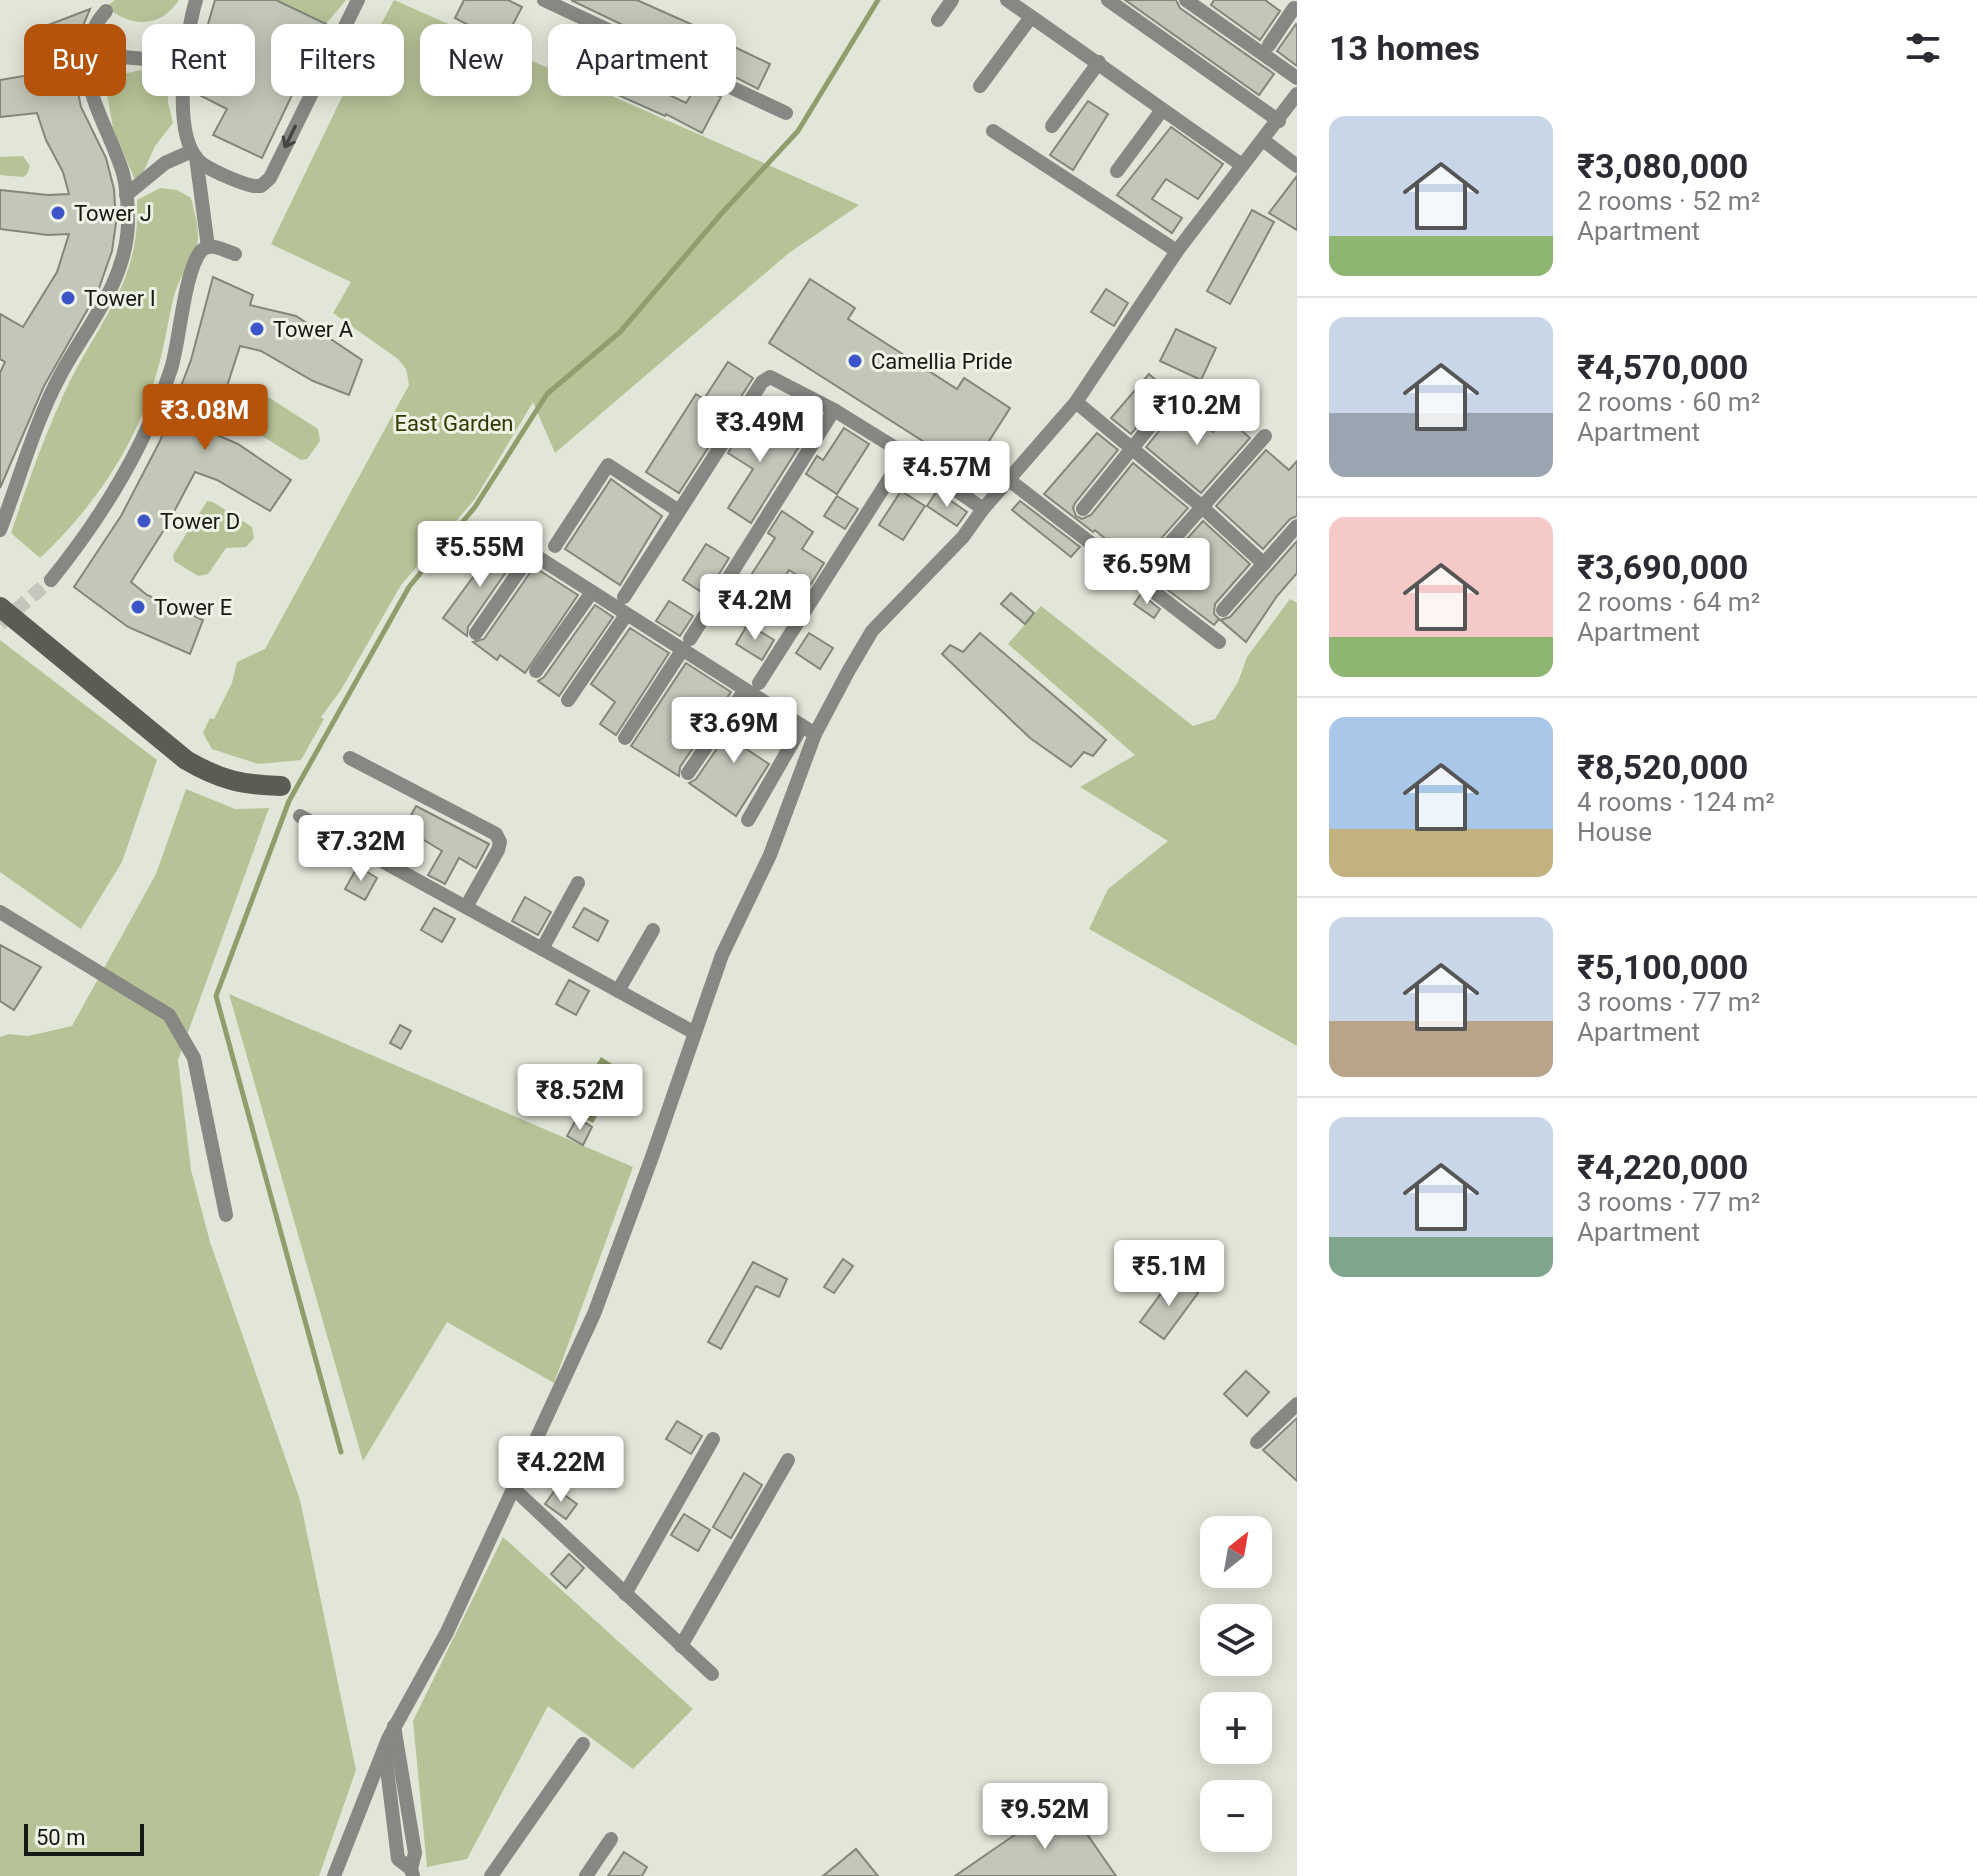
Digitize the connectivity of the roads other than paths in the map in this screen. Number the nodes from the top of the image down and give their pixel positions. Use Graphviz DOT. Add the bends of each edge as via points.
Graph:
graph roads {
  1 [pos="196,0"];
  2 [pos="358,0"];
  3 [pos="544,0"];
  4 [pos="952,0"];
  5 [pos="1007,0"];
  6 [pos="1108,0"];
  7 [pos="1186,0"];
  8 [pos="1291,6"];
  9 [pos="106,11"];
  10 [pos="1031,17"];
  11 [pos="938,20"];
  12 [pos="97,24"];
  13 [pos="189,24"];
  14 [pos="1269,45"];
  15 [pos="1099,62"];
  16 [pos="1297,78"];
  17 [pos="980,86"];
  18 [pos="1297,94"];
  19 [pos="91,96"];
  20 [pos="184,96"];
  21 [pos="1162,110"];
  22 [pos="786,113"];
  23 [pos="1279,121"];
  24 [pos="1052,126"];
  25 [pos="993,131"];
  26 [pos="1263,140"];
  27 [pos="194,154"];
  28 [pos="1242,165"];
  29 [pos="1297,166"];
  30 [pos="1117,171"];
  31 [pos="126,195"];
  32 [pos="208,247"];
  33 [pos="1177,251"];
  34 [pos="235,254"];
  35 [pos="1076,402"];
  36 [pos="1168,404"];
  37 [pos="834,410"];
  38 [pos="1265,436"];
  39 [pos="1132,449"];
  40 [pos="905,454"];
  41 [pos="1009,480"];
  42 [pos="1201,506"];
  43 [pos="983,509"];
  44 [pos="1083,509"];
  45 [pos="679,511"];
  46 [pos="1297,526"];
  47 [pos="0,530"];
  48 [pos="506,537"];
  49 [pos="555,546"];
  50 [pos="531,554"];
  51 [pos="1264,564"];
  52 [pos="1147,569"];
  53 [pos="51,580"];
  54 [pos="592,592"];
  55 [pos="624,597"];
  56 [pos="0,607"];
  57 [pos="1223,610"];
  58 [pos="626,615"];
  59 [pos="476,633"];
  60 [pos="1219,642"];
  61 [pos="686,644"];
  62 [pos="536,671"];
  63 [pos="752,686"];
  64 [pos="568,700"];
  65 [pos="809,730"];
  66 [pos="625,738"];
  67 [pos="350,758"];
  68 [pos="688,773"];
  69 [pos="281,786"];
  70 [pos="300,816"];
  71 [pos="748,820"];
  72 [pos="578,883"];
  73 [pos="466,907"];
  74 [pos="0,912"];
  75 [pos="653,930"];
  76 [pos="542,949"];
  77 [pos="618,991"];
  78 [pos="695,1033"];
  79 [pos="226,1215"];
  80 [pos="1297,1404"];
  81 [pos="713,1439"];
  82 [pos="1257,1442"];
  83 [pos="788,1460"];
  84 [pos="515,1490"];
  85 [pos="625,1594"];
  86 [pos="681,1646"];
  87 [pos="712,1674"];
  88 [pos="394,1725"];
  89 [pos="583,1744"];
  90 [pos="384,1748"];
  91 [pos="611,1839"];
  92 [pos="412,1872"];
  93 [pos="334,1876"];
  94 [pos="491,1876"];
  95 [pos="586,1876"];
  1 -- 13 [label="street"];
  2 -- 27 [label="street, one-way" via="266,183 248,185"];
  3 -- 22 [label="street"];
  4 -- 11 [label="street"];
  5 -- 10 [label="street"];
  6 -- 23 [label="street"];
  7 -- 16 [label="street"];
  8 -- 14 [label="street"];
  9 -- 12 [label="street"];
  10 -- 15 [label="street"];
  10 -- 17 [label="street"];
  15 -- 21 [label="street"];
  15 -- 24 [label="street"];
  18 -- 23 [label="street"];
  19 -- 31 [label="street" via="123,172"];
  20 -- 27 [label="street"];
  21 -- 28 [label="street"];
  21 -- 30 [label="street"];
  23 -- 26 [label="street"];
  25 -- 33 [label="street"];
  26 -- 28 [label="street"];
  26 -- 29 [label="street"];
  27 -- 31 [label="street" via="165,163"];
  27 -- 32 [label="street"];
  28 -- 33 [label="street"];
  31 -- 47 [label="street" via="128,226 112,287 62,373"];
  32 -- 34 [label="street"];
  32 -- 53 [label="street" via="200,253 191,277 172,366 146,431 95,522"];
  33 -- 35 [label="street"];
  35 -- 39 [label="street"];
  35 -- 41 [label="street"];
  36 -- 39 [label="street"];
  37 -- 40 [label="street"];
  37 -- 45 [label="street" via="777,378 762,382"];
  37 -- 61 [label="street"];
  38 -- 42 [label="street"];
  39 -- 42 [label="street"];
  39 -- 44 [label="street"];
  40 -- 43 [label="street"];
  40 -- 63 [label="street"];
  41 -- 43 [label="street"];
  41 -- 60 [label="street"];
  42 -- 51 [label="street"];
  42 -- 52 [label="street"];
  43 -- 65 [label="street" via="963,537 872,631"];
  45 -- 49 [label="street" via="608,465"];
  45 -- 55 [label="street"];
  46 -- 51 [label="street"];
  48 -- 50 [label="street"];
  50 -- 54 [label="street"];
  50 -- 59 [label="street"];
  51 -- 57 [label="street"];
  54 -- 58 [label="street"];
  54 -- 62 [label="street"];
  56 -- 69 [label="street" via="186,760 243,785"];
  58 -- 61 [label="street"];
  58 -- 64 [label="street"];
  61 -- 63 [label="street"];
  61 -- 66 [label="street"];
  63 -- 65 [label="street"];
  63 -- 68 [label="street"];
  65 -- 71 [label="street"];
  65 -- 78 [label="street" via="770,855 722,955"];
  67 -- 73 [label="street" via="496,834 498,850"];
  70 -- 73 [label="street"];
  72 -- 76 [label="street"];
  73 -- 76 [label="street"];
  74 -- 79 [label="street" via="169,1015 194,1058"];
  75 -- 77 [label="street"];
  76 -- 77 [label="street"];
  77 -- 78 [label="street"];
  78 -- 84 [label="street" via="594,1314"];
  80 -- 82 [label="street"];
  81 -- 85 [label="street"];
  83 -- 86 [label="street"];
  84 -- 85 [label="street"];
  84 -- 88 [label="street" via="447,1632"];
  85 -- 86 [label="street"];
  86 -- 87 [label="street"];
  88 -- 90 [label="street"];
  88 -- 92 [label="street" via="415,1853"];
  89 -- 94 [label="street"];
  90 -- 92 [label="street" via="398,1859"];
  90 -- 93 [label="street"];
  91 -- 95 [label="street"];
}
